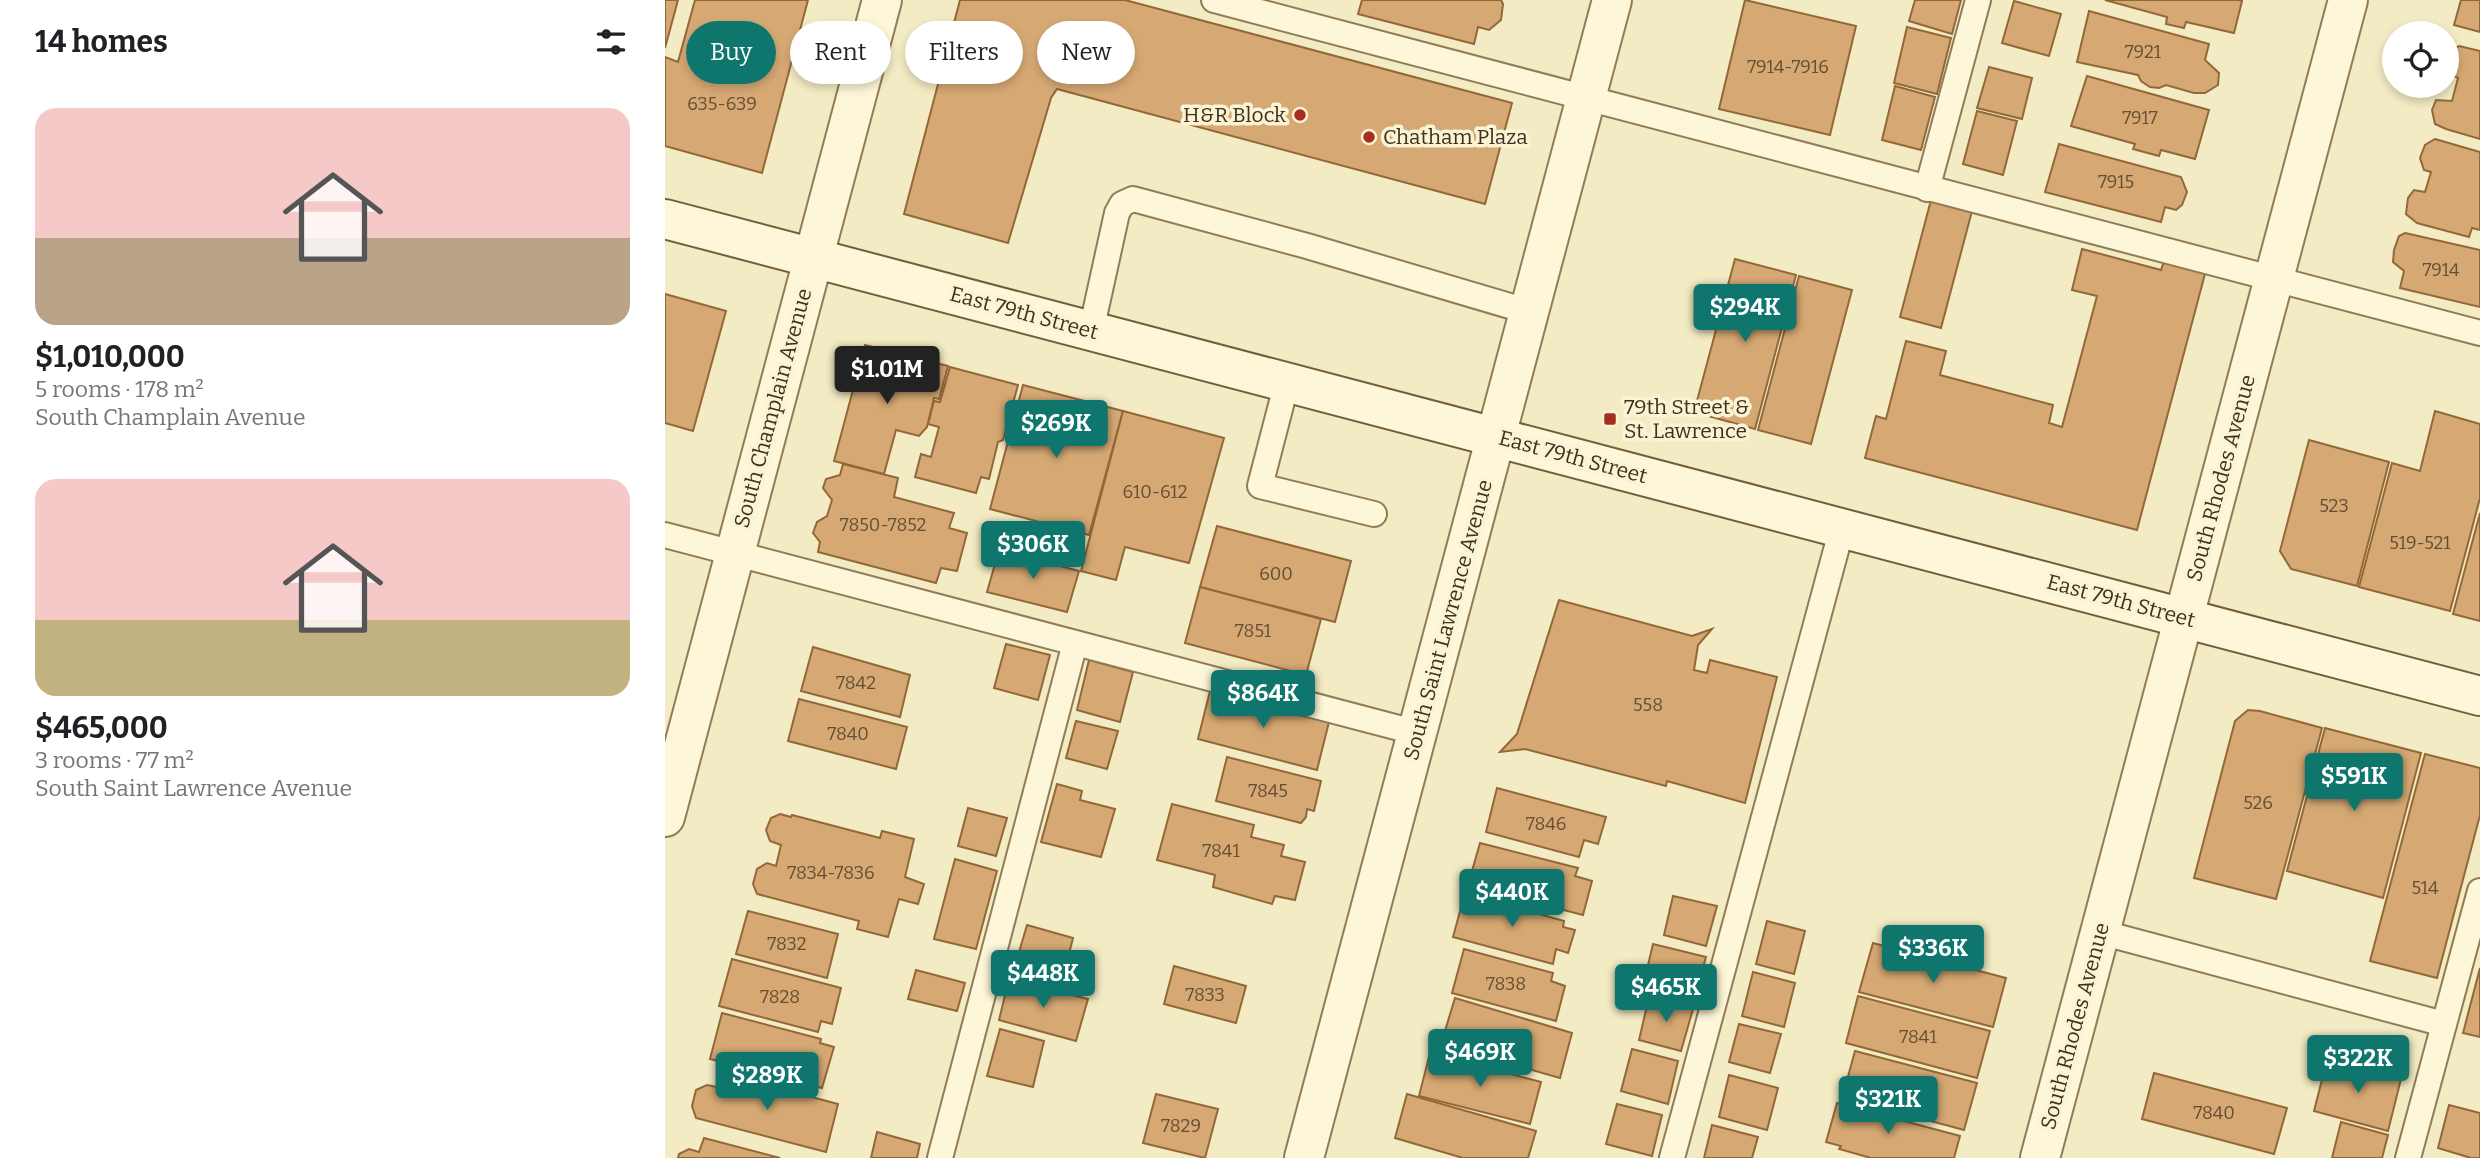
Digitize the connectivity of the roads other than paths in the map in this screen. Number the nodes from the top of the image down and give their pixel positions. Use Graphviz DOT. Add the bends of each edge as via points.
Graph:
graph roads {
  1 [pos="882,0"];
  2 [pos="1214,0"];
  3 [pos="1612,0"];
  4 [pos="1978,0"];
  5 [pos="2348,0"];
  6 [pos="1241,3"];
  7 [pos="1586,99"];
  8 [pos="1927,188"];
  9 [pos="665,219"];
  10 [pos="814,258"];
  11 [pos="2274,281"];
  12 [pos="1530,312"];
  13 [pos="1091,331"];
  14 [pos="2480,333"];
  15 [pos="1287,382"];
  16 [pos="1496,437"];
  17 [pos="1374,514"];
  18 [pos="1842,528"];
  19 [pos="665,534"];
  20 [pos="735,554"];
  21 [pos="2184,618"];
  22 [pos="1075,643"];
  23 [pos="2480,696"];
  24 [pos="1418,733"];
  25 [pos="665,817"];
  26 [pos="2480,891"];
  27 [pos="2100,932"];
  28 [pos="2444,1024"];
  29 [pos="940,1158"];
  30 [pos="1304,1158"];
  31 [pos="1672,1158"];
  32 [pos="2040,1158"];
  33 [pos="2408,1158"];
  1 -- 10 [label="street, South Champlain Avenue"];
  2 -- 6 [label="lane"];
  3 -- 7 [label="street, South Saint Lawrence Avenue"];
  4 -- 8 [label="lane"];
  5 -- 11 [label="street, South Rhodes Avenue"];
  6 -- 7 [label="lane"];
  7 -- 8 [label="lane"];
  7 -- 12 [label="street, South Saint Lawrence Avenue"];
  8 -- 11 [label="lane"];
  9 -- 10 [label="street, East 79th Street"];
  10 -- 13 [label="street, East 79th Street"];
  10 -- 20 [label="street, South Champlain Avenue"];
  11 -- 14 [label="lane"];
  11 -- 21 [label="street, South Rhodes Avenue"];
  12 -- 13 [label="lane" via="1133,199 1117,213"];
  12 -- 16 [label="street, South Saint Lawrence Avenue"];
  13 -- 15 [label="street, East 79th Street"];
  15 -- 16 [label="street, East 79th Street"];
  15 -- 17 [label="lane" via="1260,486"];
  16 -- 18 [label="street, East 79th Street"];
  16 -- 24 [label="street, South Saint Lawrence Avenue"];
  18 -- 21 [label="street, East 79th Street"];
  18 -- 31 [label="lane"];
  19 -- 20 [label="lane"];
  20 -- 22 [label="lane"];
  20 -- 25 [label="street, South Champlain Avenue"];
  21 -- 23 [label="street, East 79th Street"];
  21 -- 27 [label="street, South Rhodes Avenue"];
  22 -- 24 [label="lane"];
  22 -- 29 [label="lane"];
  24 -- 30 [label="street, South Saint Lawrence Avenue"];
  26 -- 28 [label="lane"];
  27 -- 28 [label="lane"];
  27 -- 32 [label="street, South Rhodes Avenue"];
  28 -- 33 [label="lane"];
}
